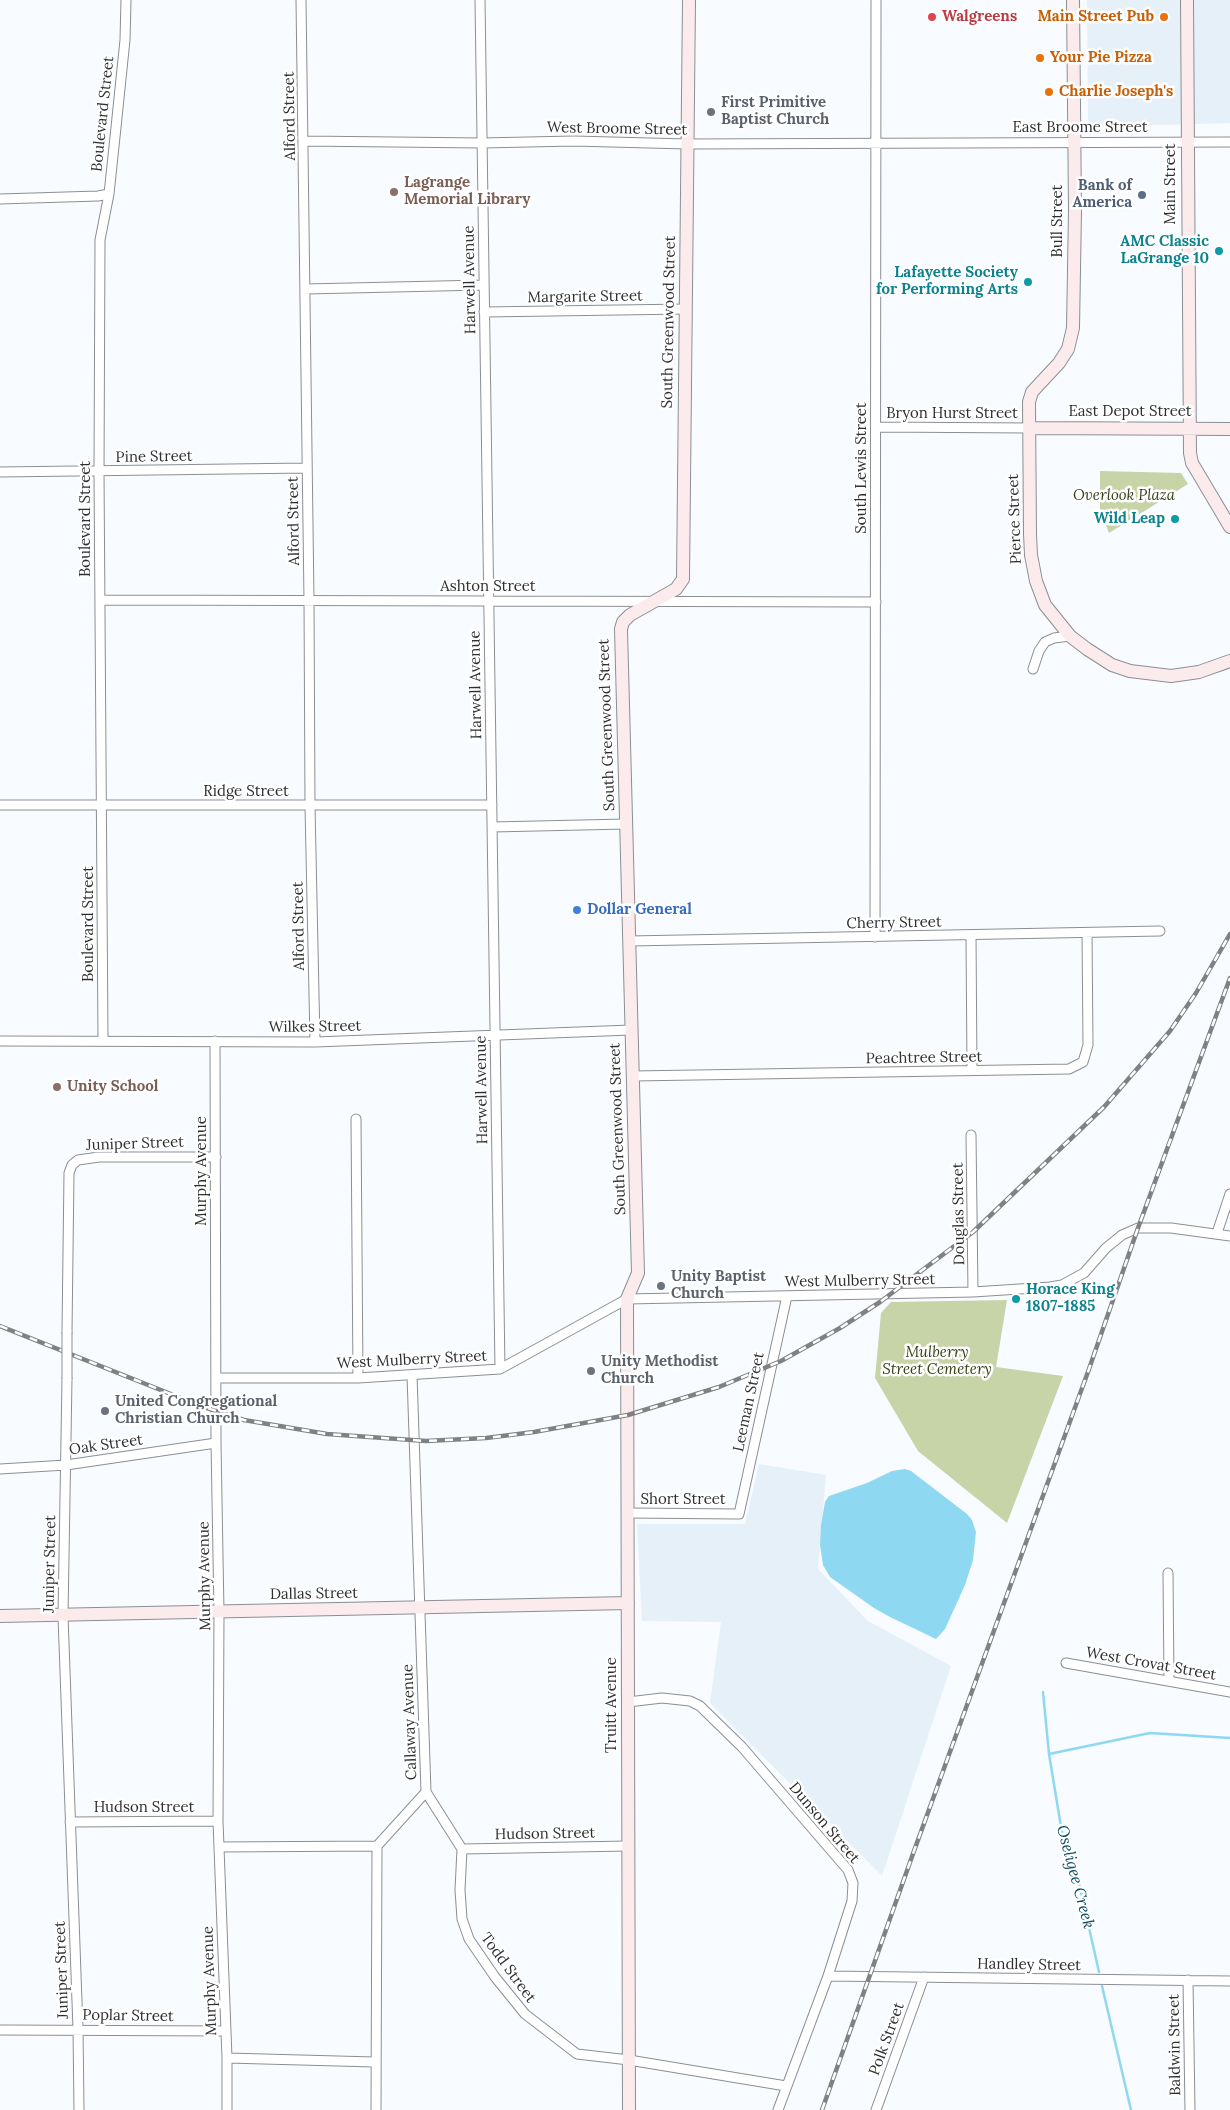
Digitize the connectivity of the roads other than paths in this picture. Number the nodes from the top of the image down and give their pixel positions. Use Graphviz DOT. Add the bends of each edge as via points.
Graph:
graph roads {
  1 [pos="126,0"];
  2 [pos="301,0"];
  3 [pos="480,0"];
  4 [pos="689,0"];
  5 [pos="876,0"];
  6 [pos="1073,0"];
  7 [pos="1187,0"];
  8 [pos="304,141"];
  9 [pos="930,142"];
  10 [pos="1074,142"];
  11 [pos="1187,142"];
  12 [pos="1230,142"];
  13 [pos="482,143"];
  14 [pos="876,143"];
  15 [pos="688,144"];
  16 [pos="109,194"];
  17 [pos="0,199"];
  18 [pos="484,285"];
  19 [pos="305,289"];
  20 [pos="686,309"];
  21 [pos="484,312"];
  22 [pos="876,427"];
  23 [pos="1029,428"];
  24 [pos="1189,428"];
  25 [pos="1230,429"];
  26 [pos="308,468"];
  27 [pos="0,472"];
  28 [pos="99,472"];
  29 [pos="1230,527"];
  30 [pos="100,600"];
  31 [pos="309,600"];
  32 [pos="489,601"];
  33 [pos="653,601"];
  34 [pos="876,602"];
  35 [pos="1070,636"];
  36 [pos="1230,661"];
  37 [pos="1033,669"];
  38 [pos="492,804"];
  39 [pos="0,805"];
  40 [pos="102,806"];
  41 [pos="310,806"];
  42 [pos="626,824"];
  43 [pos="492,827"];
  44 [pos="1160,931"];
  45 [pos="1087,933"];
  46 [pos="971,935"];
  47 [pos="875,937"];
  48 [pos="629,941"];
  49 [pos="631,1030"];
  50 [pos="495,1035"];
  51 [pos="103,1040"];
  52 [pos="0,1041"];
  53 [pos="215,1041"];
  54 [pos="315,1042"];
  55 [pos="972,1070"];
  56 [pos="633,1076"];
  57 [pos="356,1119"];
  58 [pos="971,1135"];
  59 [pos="216,1157"];
  60 [pos="1230,1194"];
  61 [pos="1217,1233"];
  62 [pos="1230,1236"];
  63 [pos="974,1292"];
  64 [pos="787,1296"];
  65 [pos="627,1299"];
  66 [pos="500,1369"];
  67 [pos="412,1375"];
  68 [pos="217,1378"];
  69 [pos="358,1378"];
  70 [pos="216,1443"];
  71 [pos="66,1464"];
  72 [pos="0,1468"];
  73 [pos="628,1513"];
  74 [pos="739,1514"];
  75 [pos="1168,1573"];
  76 [pos="628,1604"];
  77 [pos="420,1608"];
  78 [pos="220,1612"];
  79 [pos="0,1616"];
  80 [pos="63,1616"];
  81 [pos="1066,1663"];
  82 [pos="1168,1681"];
  83 [pos="1230,1692"];
  84 [pos="628,1702"];
  85 [pos="426,1792"];
  86 [pos="218,1821"];
  87 [pos="70,1822"];
  88 [pos="376,1846"];
  89 [pos="628,1846"];
  90 [pos="219,1847"];
  91 [pos="462,1849"];
  92 [pos="828,1976"];
  93 [pos="924,1977"];
  94 [pos="1188,1980"];
  95 [pos="1230,1981"];
  96 [pos="78,2029"];
  97 [pos="0,2030"];
  98 [pos="225,2031"];
  99 [pos="227,2058"];
  100 [pos="629,2060"];
  101 [pos="374,2062"];
  102 [pos="786,2086"];
  103 [pos="79,2110"];
  104 [pos="227,2110"];
  105 [pos="376,2110"];
  106 [pos="629,2110"];
  107 [pos="778,2110"];
  108 [pos="876,2110"];
  109 [pos="1190,2110"];
  1 -- 16 [label="street, Boulevard Street"];
  2 -- 8 [label="street, Alford Street"];
  3 -- 13 [label="street, Harwell Avenue"];
  4 -- 15 [label="street, South Greenwood Street"];
  5 -- 14 [label="street, South Lewis Street"];
  6 -- 10 [label="street, Bull Street"];
  7 -- 11 [label="street, Main Street"];
  8 -- 13 [label="street, West Broome Street"];
  8 -- 19 [label="street, Alford Street"];
  9 -- 10 [label="street, East Broome Street"];
  9 -- 14 [label="street, West Broome Street"];
  10 -- 11 [label="street, East Broome Street"];
  10 -- 23 [label="street, Bull Street" via="1072,340 1059,363 1032,392"];
  11 -- 12 [label="street, East Broome Street"];
  11 -- 24 [label="street, Main Street"];
  13 -- 15 [label="street, West Broome Street"];
  13 -- 18 [label="street, Harwell Avenue"];
  14 -- 15 [label="street, West Broome Street"];
  14 -- 22 [label="street, South Lewis Street"];
  15 -- 20 [label="street, South Greenwood Street"];
  16 -- 17 [label="street"];
  16 -- 28 [label="street, Boulevard Street" via="100,240"];
  18 -- 19 [label="street"];
  18 -- 21 [label="street, Harwell Avenue"];
  19 -- 26 [label="street, Alford Street"];
  20 -- 21 [label="street, Margarite Street"];
  20 -- 33 [label="street, South Greenwood Street" via="683,579 676,589"];
  21 -- 32 [label="street, Harwell Avenue"];
  22 -- 23 [label="street, Bryon Hurst Street"];
  22 -- 34 [label="street, South Lewis Street"];
  23 -- 24 [label="street, East Depot Street"];
  23 -- 35 [label="street, Pierce Street" via="1034,575 1045,605"];
  24 -- 25 [label="street, East Depot Street"];
  24 -- 29 [label="street, Main Street" via="1192,463"];
  26 -- 28 [label="street, Pine Street"];
  26 -- 31 [label="street, Alford Street"];
  27 -- 28 [label="street, Pine Street"];
  28 -- 30 [label="street, Boulevard Street"];
  30 -- 31 [label="street, Ashton Street"];
  30 -- 40 [label="street, Boulevard Street"];
  31 -- 32 [label="street, Ashton Street"];
  31 -- 41 [label="street, Alford Street"];
  32 -- 33 [label="street, Ashton Street"];
  32 -- 38 [label="street, Harwell Avenue"];
  33 -- 34 [label="street, Ashton Street"];
  33 -- 42 [label="street, South Greenwood Street" via="630,615 621,629"];
  34 -- 47 [label="street, South Lewis Street"];
  35 -- 36 [label="street, Pierce Street" via="1112,665 1146,674 1186,675"];
  35 -- 37 [label="street" via="1045,642"];
  38 -- 41 [label="street, Ridge Street"];
  38 -- 43 [label="street, Harwell Avenue"];
  39 -- 40 [label="street, Ridge Street"];
  40 -- 41 [label="street, Ridge Street"];
  40 -- 51 [label="street, Boulevard Street"];
  41 -- 54 [label="street, Alford Street"];
  42 -- 43 [label="street"];
  42 -- 48 [label="street, South Greenwood Street"];
  43 -- 50 [label="street, Harwell Avenue"];
  44 -- 45 [label="street, Cherry Street"];
  45 -- 46 [label="street, Cherry Street"];
  45 -- 55 [label="street, Peachtree Street" via="1088,1045 1083,1062 1069,1070"];
  46 -- 47 [label="street, Cherry Street"];
  46 -- 55 [label="street"];
  47 -- 48 [label="street, Cherry Street"];
  48 -- 49 [label="street, South Greenwood Street"];
  49 -- 50 [label="street, Wilkes Street"];
  49 -- 56 [label="street, South Greenwood Street"];
  50 -- 54 [label="street, Wilkes Street"];
  50 -- 66 [label="street, Harwell Avenue"];
  51 -- 52 [label="street, Wilkes Street"];
  51 -- 53 [label="street, Wilkes Street"];
  53 -- 54 [label="street, Wilkes Street"];
  53 -- 59 [label="street, Murphy Avenue"];
  55 -- 56 [label="street, Peachtree Street"];
  56 -- 65 [label="street, South Greenwood Street" via="638,1273"];
  57 -- 69 [label="street"];
  58 -- 63 [label="street, Douglas Street"];
  59 -- 68 [label="street, Murphy Avenue"];
  59 -- 71 [label="street, Juniper Street, bridge" via="100,1156 78,1160 72,1165 69,1173"];
  60 -- 61 [label="street"];
  61 -- 62 [label="street, West Mulberry Street"];
  61 -- 63 [label="street, West Mulberry Street" via="1138,1228 1122,1235 1084,1273 1062,1285"];
  63 -- 64 [label="street, West Mulberry Street"];
  64 -- 65 [label="street, West Mulberry Street"];
  64 -- 74 [label="street, Leeman Street"];
  65 -- 66 [label="street, West Mulberry Street"];
  65 -- 73 [label="street, Truitt Avenue"];
  66 -- 67 [label="street, West Mulberry Street"];
  67 -- 69 [label="street, West Mulberry Street"];
  67 -- 77 [label="street, Callaway Avenue"];
  68 -- 69 [label="street, West Mulberry Street"];
  68 -- 70 [label="street, Murphy Avenue"];
  70 -- 71 [label="street, Oak Street"];
  70 -- 78 [label="street, Murphy Avenue"];
  71 -- 72 [label="street, Oak Street"];
  71 -- 80 [label="street, Juniper Street"];
  73 -- 74 [label="street, Short Street"];
  73 -- 76 [label="street, Truitt Avenue"];
  75 -- 82 [label="street"];
  76 -- 77 [label="street, Dallas Street"];
  76 -- 84 [label="street, Truitt Avenue"];
  77 -- 78 [label="street, Dallas Street"];
  77 -- 85 [label="street, Callaway Avenue"];
  78 -- 80 [label="street, Dallas Street"];
  78 -- 86 [label="street, Murphy Avenue"];
  79 -- 80 [label="street, Dallas Street"];
  80 -- 87 [label="street, Juniper Street"];
  81 -- 82 [label="street, West Crovat Street"];
  82 -- 83 [label="street, West Crovat Street"];
  84 -- 89 [label="street, Truitt Avenue"];
  84 -- 92 [label="street, Dunson Street" via="662,1698 690,1700 700,1706 742,1747 848,1870 853,1883 852,1901"];
  85 -- 88 [label="street, Callaway Avenue"];
  85 -- 91 [label="street"];
  86 -- 87 [label="street, Hudson Street"];
  86 -- 90 [label="street, Murphy Avenue"];
  87 -- 96 [label="street, Juniper Street"];
  88 -- 90 [label="street"];
  88 -- 101 [label="street"];
  89 -- 91 [label="street, Hudson Street"];
  89 -- 100 [label="street, Truitt Avenue"];
  90 -- 98 [label="street, Murphy Avenue"];
  91 -- 100 [label="street, Todd Street" via="462,1919 469,1938 525,2014 577,2054"];
  92 -- 93 [label="street, Handley Street"];
  92 -- 102 [label="street, Dunson Street"];
  93 -- 94 [label="street, Handley Street"];
  93 -- 108 [label="street, Polk Street"];
  94 -- 95 [label="street, Handley Street"];
  94 -- 109 [label="street, Baldwin Street"];
  96 -- 97 [label="street, Poplar Street"];
  96 -- 98 [label="street, Poplar Street"];
  96 -- 103 [label="street, Juniper Street"];
  98 -- 99 [label="street, Murphy Avenue"];
  99 -- 101 [label="street"];
  99 -- 104 [label="street, Murphy Avenue"];
  100 -- 102 [label="street, Todd Street"];
  100 -- 106 [label="street, Truitt Avenue"];
  101 -- 105 [label="street"];
  102 -- 107 [label="street, Dunson Street"];
}
